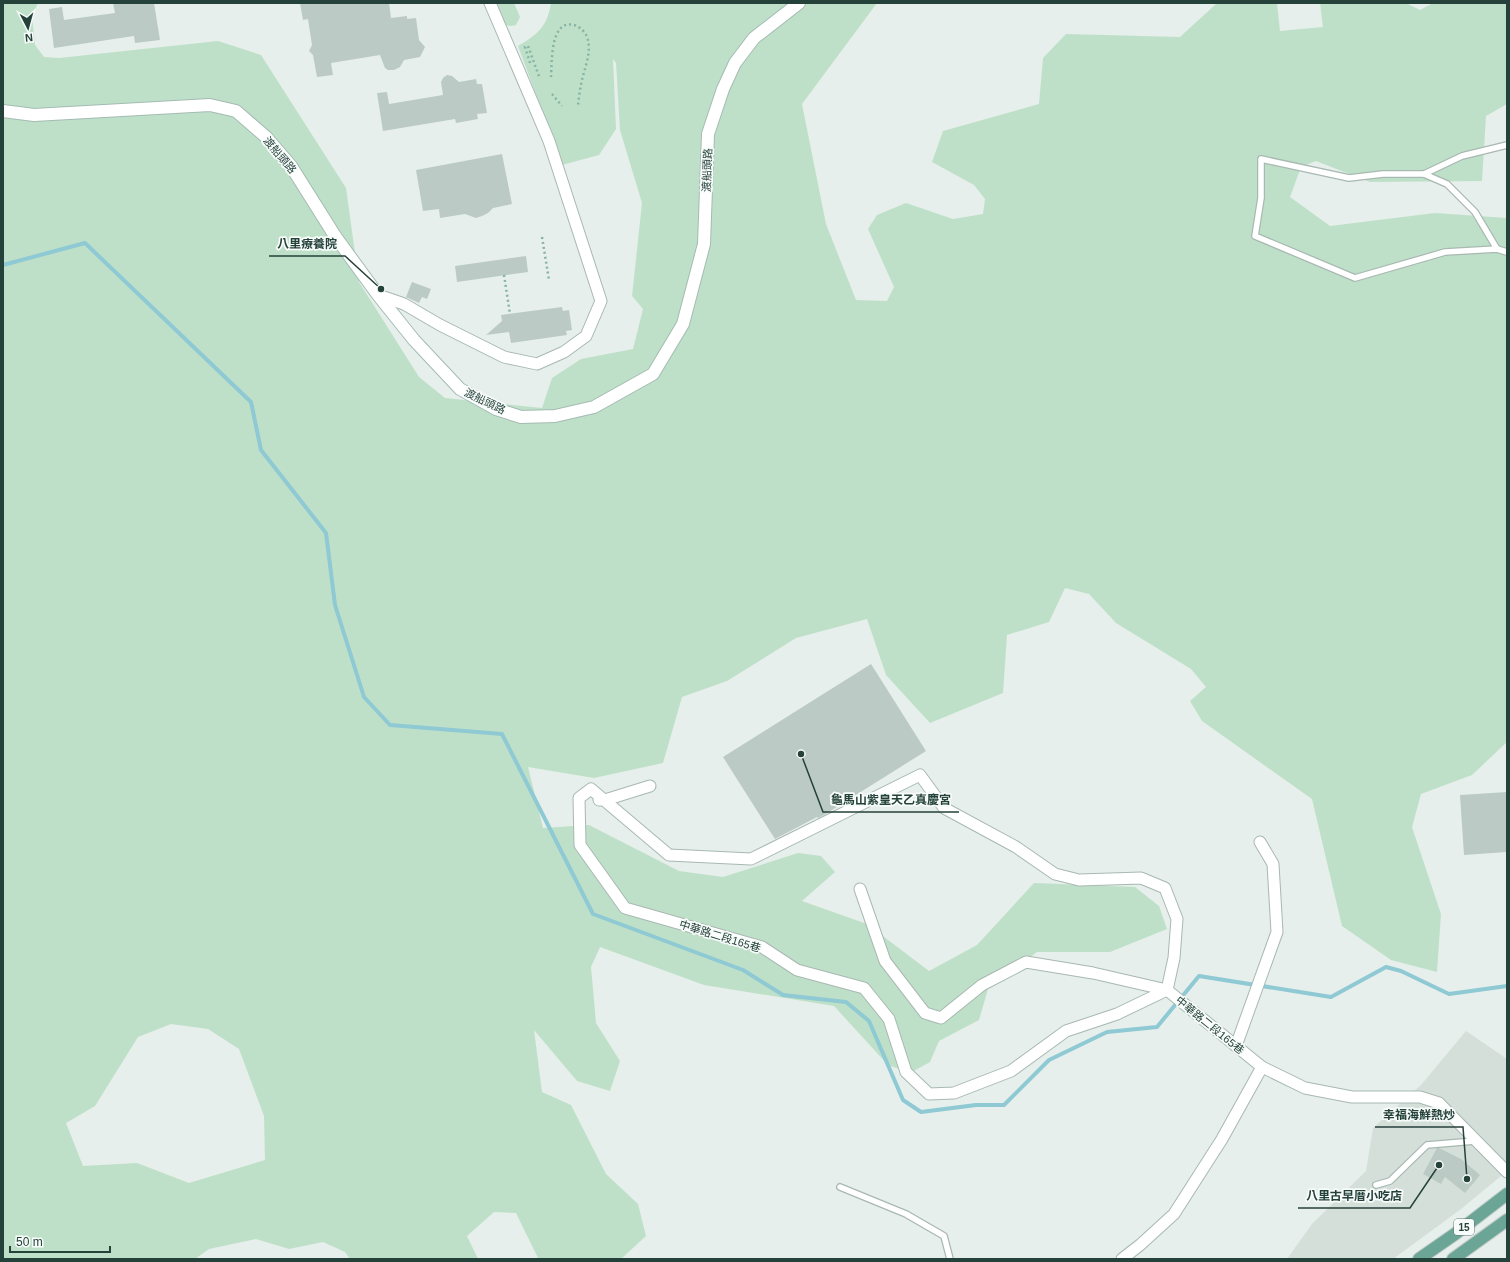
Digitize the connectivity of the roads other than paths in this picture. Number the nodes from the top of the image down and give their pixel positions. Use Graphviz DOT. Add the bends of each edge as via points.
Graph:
graph roads {
  1 [pos="490,3"];
  2 [pos="799,3"];
  3 [pos="3,111"];
  4 [pos="1507,145"];
  5 [pos="1424,174"];
  6 [pos="1497,249"];
  7 [pos="1507,252"];
  8 [pos="378,295"];
  9 [pos="650,786"];
  10 [pos="605,800"];
  11 [pos="1260,842"];
  12 [pos="860,888"];
  13 [pos="1169,992"];
  14 [pos="1236,1046"];
  15 [pos="1262,1067"];
  16 [pos="1477,1140"];
  17 [pos="1507,1172"];
  18 [pos="1376,1185"];
  19 [pos="840,1186"];
  20 [pos="1507,1194"];
  21 [pos="1507,1220"];
  22 [pos="950,1259"];
  23 [pos="1122,1259"];
  24 [pos="1419,1259"];
  25 [pos="1453,1259"];
  1 -- 8 [label="street" via="549,141 601,301 586,336 564,352 537,364 504,357 404,304"];
  2 -- 8 [label="street, 渡船頭路" via="754,38 736,63 723,89 708,134 704,244 683,324 653,374 594,406 555,416 521,417 496,408 460,389 414,340"];
  3 -- 8 [label="street, 渡船頭路" via="34,115 210,105 236,111 266,137 292,166 336,236"];
  4 -- 5 [label="lane" via="1462,156"];
  5 -- 6 [label="lane" via="1446,184 1475,212"];
  5 -- 6 [label="lane" via="1383,174 1349,178 1261,159 1261,198 1255,236 1355,278 1445,252"];
  6 -- 7 [label="lane"];
  9 -- 10 [label="street"];
  10 -- 13 [label="street, 中華路二段165巷" via="669,855 751,859 920,775 944,808 1016,847 1055,874 1079,880 1141,878 1165,888 1177,919"];
  10 -- 13 [label="street, 中華路二段165巷" via="592,789 579,798 580,845 625,908 762,947 797,970 864,988 889,1019 906,1072 928,1094 954,1093 1011,1071 1066,1032"];
  11 -- 14 [label="street" via="1274,864 1277,932"];
  12 -- 13 [label="street" via="885,961 925,1013 941,1018 982,985 1026,962 1093,973"];
  13 -- 14 [label="street, 中華路二段165巷"];
  14 -- 15 [label="street, 中華路二段165巷"];
  15 -- 16 [label="street, 中華路二段165巷" via="1305,1088 1352,1097 1420,1097 1439,1102"];
  15 -- 23 [label="street" via="1222,1139 1174,1214"];
  16 -- 17 [label="street, 中華路二段165巷"];
  16 -- 18 [label="lane" via="1427,1145 1390,1181"];
  19 -- 22 [label="lane" via="906,1214 944,1236"];
  20 -- 24 [label="main road, 15"];
  21 -- 25 [label="main road, 15"];
}
